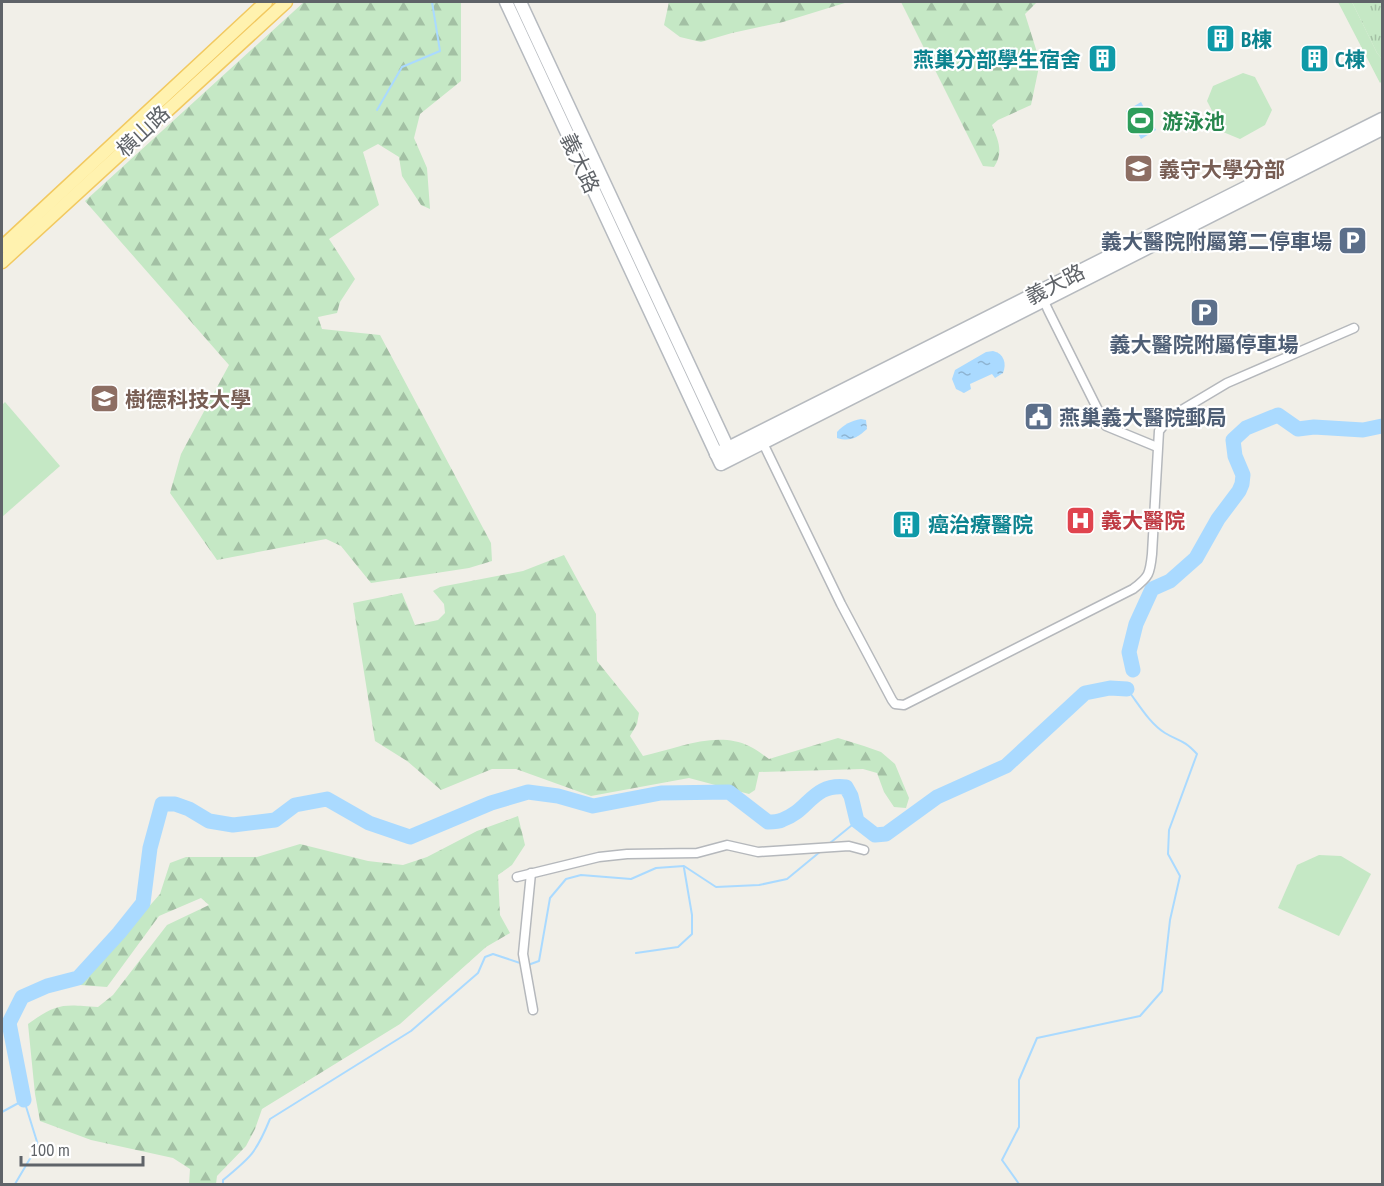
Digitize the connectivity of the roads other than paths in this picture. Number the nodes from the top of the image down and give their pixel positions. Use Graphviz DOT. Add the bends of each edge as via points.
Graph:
graph roads {
  1 [pos="266,2"];
  2 [pos="286,2"];
  3 [pos="506,2"];
  4 [pos="520,2"];
  5 [pos="1383,119"];
  6 [pos="1383,129"];
  7 [pos="2,247"];
  8 [pos="2,262"];
  9 [pos="1050,286"];
  10 [pos="1044,301"];
  11 [pos="1354,328"];
  12 [pos="761,438"];
  13 [pos="1157,447"];
  14 [pos="725,454"];
  15 [pos="864,850"];
  16 [pos="531,873"];
  17 [pos="517,877"];
  18 [pos="533,1010"];
  1 -- 7 [label="main road, 橫山路"];
  2 -- 8 [label="main road, 橫山路"];
  3 -- 14 [label="street, 義大路"];
  4 -- 14 [label="street, 義大路"];
  5 -- 9 [label="street, 義大路"];
  6 -- 10 [label="street, 義大路"];
  9 -- 10 [label="street"];
  9 -- 12 [label="street, 義大路"];
  10 -- 12 [label="street, 義大路"];
  10 -- 13 [label="street" via="1106,426"];
  11 -- 13 [label="street" via="1201,398 1170,417 1159,431"];
  12 -- 13 [label="street" via="892,700 904,705 1133,590 1146,579 1152,554"];
  12 -- 14 [label="street, 義大路"];
  15 -- 16 [label="street" via="849,846 758,852 727,845 697,852 599,857"];
  16 -- 17 [label="street"];
  16 -- 18 [label="street" via="523,954"];
}
